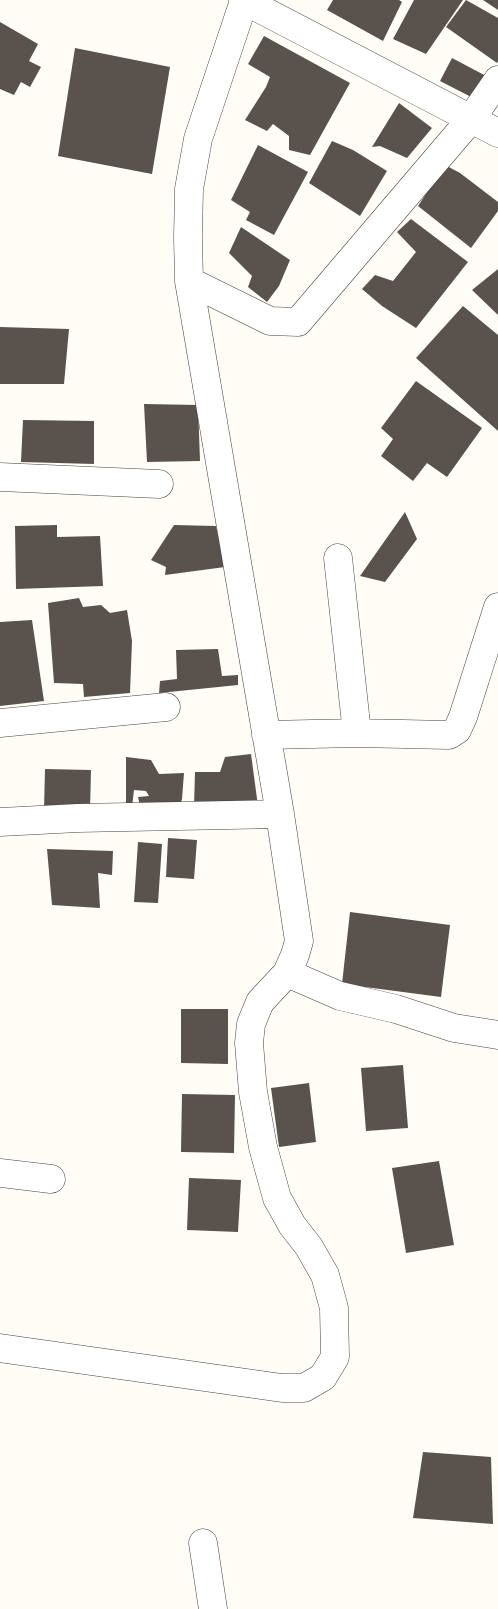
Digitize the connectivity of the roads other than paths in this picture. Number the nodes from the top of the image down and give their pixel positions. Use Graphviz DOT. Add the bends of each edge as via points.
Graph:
graph roads {
  1 [pos="244,0"];
  2 [pos="498,80"];
  3 [pos="471,119"];
  4 [pos="498,133"];
  5 [pos="189,281"];
  6 [pos="0,477"];
  7 [pos="159,484"];
  8 [pos="338,558"];
  9 [pos="498,607"];
  10 [pos="166,707"];
  11 [pos="0,723"];
  12 [pos="357,733"];
  13 [pos="266,736"];
  14 [pos="280,814"];
  15 [pos="0,822"];
  16 [pos="287,973"];
  17 [pos="498,1034"];
  18 [pos="0,1173"];
  19 [pos="51,1179"];
  20 [pos="0,1348"];
  21 [pos="203,1543"];
  22 [pos="213,1609"];
  1 -- 3 [label="street"];
  1 -- 5 [label="street" via="198,139 189,188"];
  2 -- 3 [label="street"];
  3 -- 4 [label="street"];
  3 -- 5 [label="street" via="298,322 270,321"];
  5 -- 13 [label="street"];
  6 -- 7 [label="street"];
  8 -- 12 [label="street"];
  9 -- 12 [label="street" via="458,730 449,735"];
  10 -- 11 [label="street"];
  12 -- 13 [label="street"];
  13 -- 14 [label="street"];
  14 -- 15 [label="street"];
  14 -- 16 [label="street" via="299,941"];
  16 -- 17 [label="street" via="340,996 396,1009 454,1028"];
  16 -- 20 [label="street" via="260,1002 251,1024 249,1043 253,1092 277,1198 325,1275 334,1308 335,1357 323,1377 304,1388 282,1388"];
  18 -- 19 [label="street"];
  21 -- 22 [label="street"];
}
